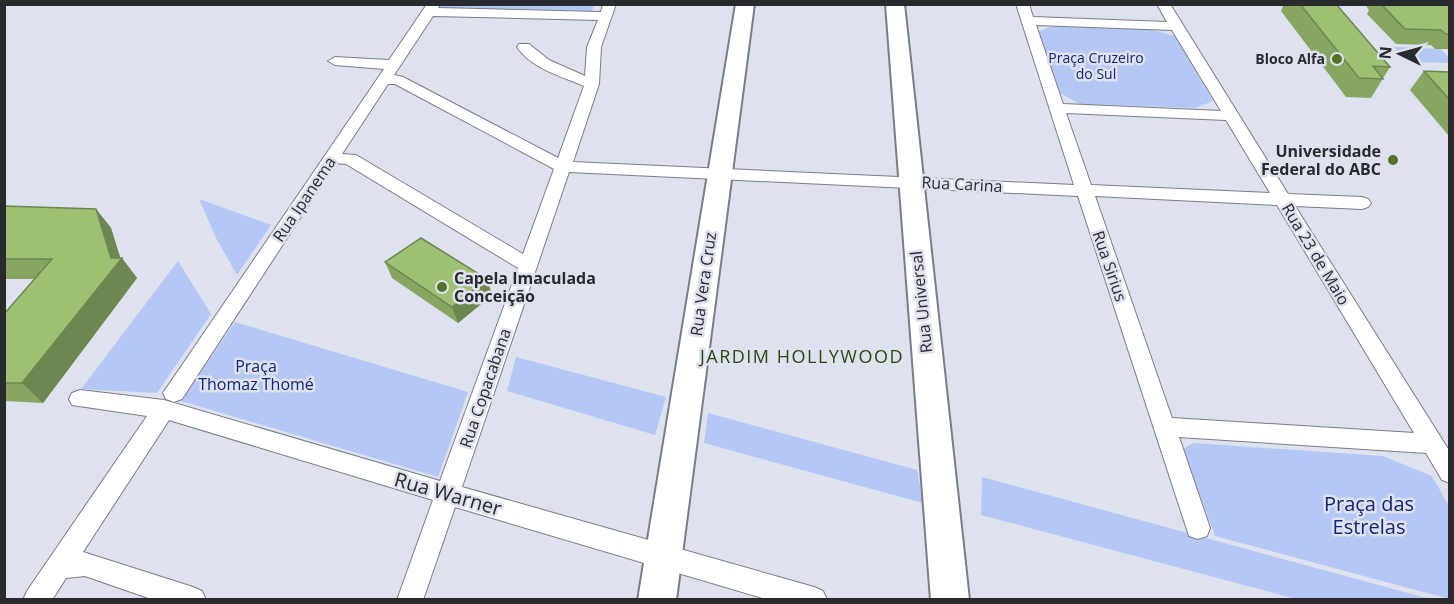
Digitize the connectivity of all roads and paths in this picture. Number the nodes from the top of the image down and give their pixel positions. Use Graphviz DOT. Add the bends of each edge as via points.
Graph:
graph roads {
  1 [pos="745,4"];
  2 [pos="895,4"];
  3 [pos="1163,4"];
  4 [pos="431,8"];
  5 [pos="608,10"];
  6 [pos="1024,13"];
  7 [pos="1176,26"];
  8 [pos="524,47"];
  9 [pos="335,61"];
  10 [pos="389,72"];
  11 [pos="592,84"];
  12 [pos="1056,108"];
  13 [pos="1231,116"];
  14 [pos="331,158"];
  15 [pos="563,167"];
  16 [pos="719,175"];
  17 [pos="910,182"];
  18 [pos="1084,190"];
  19 [pos="1282,199"];
  20 [pos="1362,203"];
  21 [pos="528,266"];
  22 [pos="80,399"];
  23 [pos="169,401"];
  24 [pos="1164,427"];
  25 [pos="1432,444"];
  26 [pos="1449,473"];
  27 [pos="447,494"];
  28 [pos="1198,528"];
  29 [pos="663,556"];
  30 [pos="59,566"];
  31 [pos="36,600"];
  32 [pos="193,600"];
  33 [pos="410,600"];
  34 [pos="657,600"];
  35 [pos="814,600"];
  36 [pos="950,600"];
  1 -- 16 [label="street, Rua Vera Cruz"];
  2 -- 17 [label="street, Rua Universal"];
  3 -- 7 [label="street, Rua 23 de Maio"];
  4 -- 5 [label="street"];
  4 -- 10 [label="street, Rua Ipanema"];
  5 -- 11 [label="street, Rua Copacabana" via="594,47"];
  6 -- 7 [label="street"];
  6 -- 12 [label="street, Rua Sirius"];
  7 -- 13 [label="street, Rua 23 de Maio"];
  8 -- 11 [label="street" via="536,59"];
  9 -- 10 [label="street"];
  10 -- 14 [label="street, Rua Ipanema"];
  10 -- 15 [label="street"];
  11 -- 15 [label="street, Rua Copacabana"];
  12 -- 13 [label="street"];
  12 -- 18 [label="street, Rua Sirius"];
  13 -- 19 [label="street, Rua 23 de Maio"];
  14 -- 21 [label="street" via="350,159"];
  14 -- 23 [label="street, Rua Ipanema"];
  15 -- 16 [label="street, Rua Carina"];
  15 -- 21 [label="street, Rua Copacabana"];
  16 -- 17 [label="street, Rua Carina"];
  16 -- 29 [label="street, Rua Vera Cruz"];
  17 -- 18 [label="street, Rua Carina"];
  17 -- 36 [label="street, Rua Universal"];
  18 -- 19 [label="street, Rua Carina"];
  18 -- 24 [label="street, Rua Sirius"];
  19 -- 20 [label="street, Rua Carina"];
  19 -- 25 [label="street, Rua 23 de Maio"];
  21 -- 27 [label="street, Rua Copacabana"];
  22 -- 23 [label="street, Rua Warner"];
  23 -- 27 [label="street, Rua Warner"];
  23 -- 30 [label="street, Rua Ipanema"];
  24 -- 25 [label="street"];
  24 -- 28 [label="street, Rua Sirius"];
  25 -- 26 [label="street, Rua 23 de Maio"];
  27 -- 29 [label="street, Rua Warner"];
  27 -- 33 [label="street, Rua Copacabana"];
  29 -- 34 [label="street, Rua Vera Cruz"];
  29 -- 35 [label="street, Rua Warner"];
  30 -- 31 [label="street, Rua Ipanema"];
  30 -- 32 [label="street" via="85,564"];
}
